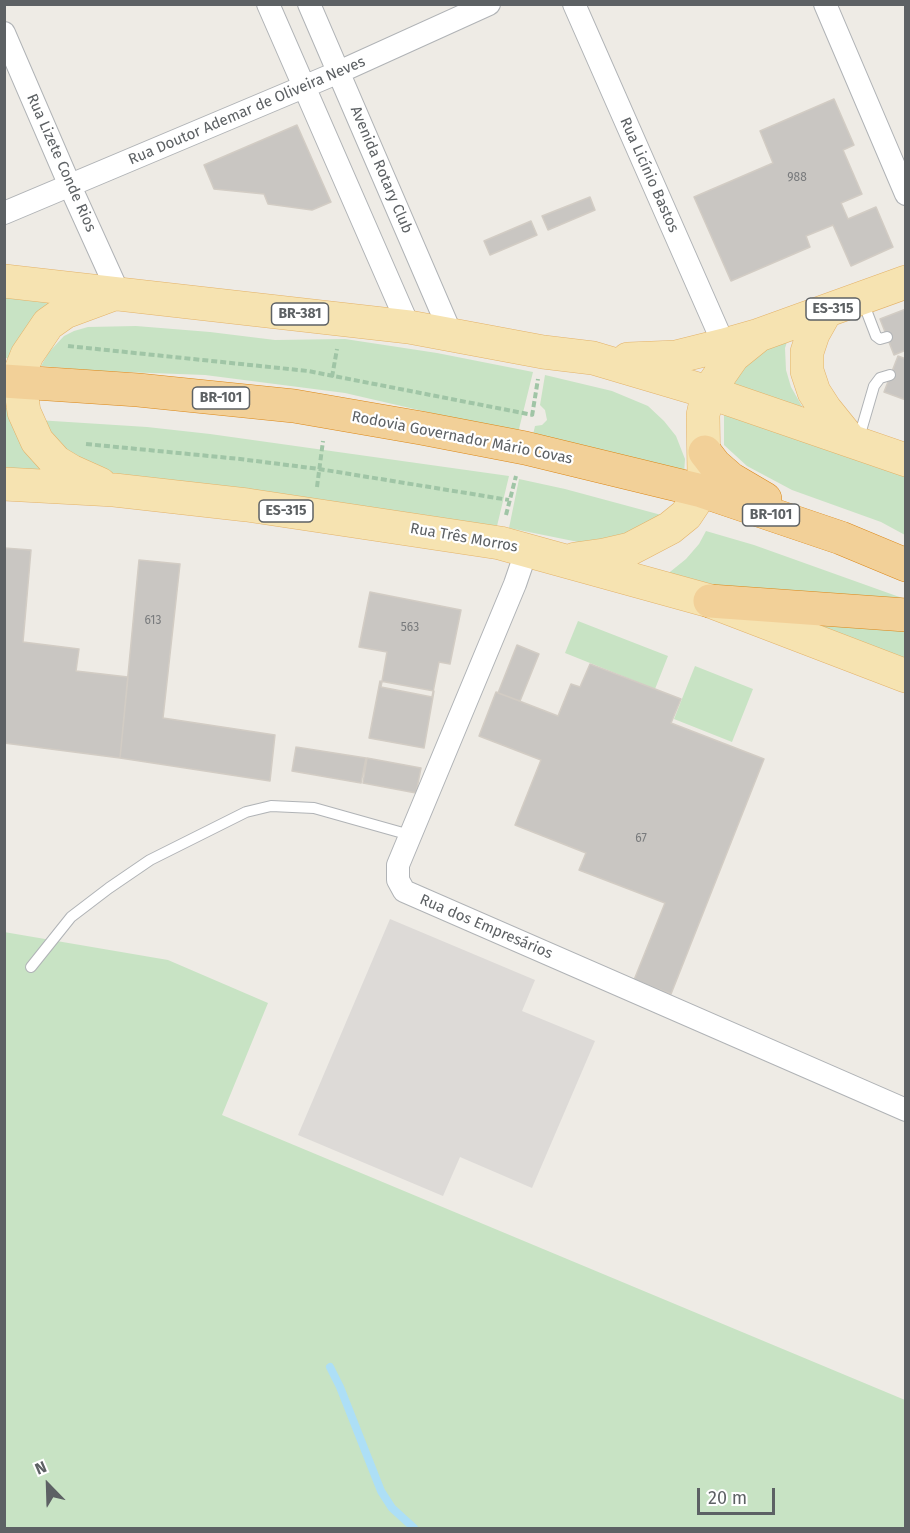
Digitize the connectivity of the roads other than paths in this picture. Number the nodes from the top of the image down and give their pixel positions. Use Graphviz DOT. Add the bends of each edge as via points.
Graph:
graph roads {
  1 [pos="268,4"];
  2 [pos="309,4"];
  3 [pos="489,4"];
  4 [pos="574,4"];
  5 [pos="825,4"];
  6 [pos="4,33"];
  7 [pos="339,72"];
  8 [pos="305,87"];
  9 [pos="70,186"];
  10 [pos="906,194"];
  11 [pos="4,213"];
  12 [pos="4,281"];
  13 [pos="906,282"];
  14 [pos="118,292"];
  15 [pos="861,299"];
  16 [pos="826,311"];
  17 [pos="409,327"];
  18 [pos="452,336"];
  19 [pos="887,338"];
  20 [pos="728,351"];
  21 [pos="593,358"];
  22 [pos="650,375"];
  23 [pos="890,375"];
  24 [pos="12,382"];
  25 [pos="708,392"];
  26 [pos="853,442"];
  27 [pos="705,452"];
  28 [pos="906,460"];
  29 [pos="4,484"];
  30 [pos="114,490"];
  31 [pos="702,491"];
  32 [pos="841,538"];
  33 [pos="527,549"];
  34 [pos="565,561"];
  35 [pos="906,565"];
  36 [pos="710,601"];
  37 [pos="906,615"];
  38 [pos="906,676"];
  39 [pos="410,835"];
  40 [pos="31,967"];
  41 [pos="906,1110"];
  1 -- 8 [label="street"];
  2 -- 7 [label="street, Avenida Rotary Club"];
  3 -- 7 [label="street, Rua Doutor Ademar de Oliveira Neves"];
  4 -- 20 [label="street, Rua Licínio Bastos"];
  5 -- 10 [label="street"];
  6 -- 9 [label="street, Rua Lizete Conde Rios"];
  7 -- 8 [label="street, Rua Doutor Ademar de Oliveira Neves"];
  7 -- 18 [label="street, Avenida Rotary Club"];
  8 -- 9 [label="street, Rua Doutor Ademar de Oliveira Neves"];
  8 -- 17 [label="street"];
  9 -- 11 [label="street, Rua Doutor Ademar de Oliveira Neves"];
  9 -- 14 [label="street, Rua Lizete Conde Rios"];
  12 -- 14 [label="main road, BR-381"];
  13 -- 15 [label="main road, ES-315"];
  14 -- 17 [label="main road, BR-381"];
  14 -- 24 [label="main road" via="65,312 48,324"];
  15 -- 16 [label="main road, ES-315"];
  15 -- 19 [label="lane" via="876,336"];
  16 -- 20 [label="main road, ES-315" via="759,335"];
  16 -- 26 [label="main road" via="813,333 807,371 825,409"];
  17 -- 18 [label="main road, BR-381"];
  18 -- 21 [label="main road, BR-381"];
  20 -- 21 [label="main road, ES-315" via="659,359"];
  20 -- 25 [label="main road, ES-315"];
  21 -- 22 [label="main road"];
  22 -- 25 [label="main road"];
  22 -- 27 [label="main road" via="683,408"];
  23 -- 26 [label="lane" via="880,378 874,386"];
  24 -- 30 [label="main road" via="37,441 56,462"];
  24 -- 31 [label="highway, Rodovia Governador Mário Covas / BR-101" via="294,406 525,448"];
  25 -- 26 [label="main road"];
  25 -- 27 [label="main road" via="703,415"];
  26 -- 28 [label="main road"];
  27 -- 31 [label="main road"];
  27 -- 32 [label="highway" via="731,479"];
  29 -- 30 [label="main road, Rua Três Morros / ES-315"];
  30 -- 33 [label="main road, Rua Três Morros / ES-315" via="314,514"];
  31 -- 32 [label="highway, Rodovia Governador Mário Covas / BR-101"];
  31 -- 34 [label="main road" via="686,514 648,541 630,549"];
  32 -- 35 [label="highway, Rodovia Governador Mário Covas / BR-101"];
  33 -- 34 [label="main road, Rua Três Morros / ES-315"];
  33 -- 39 [label="street, Rua dos Empresários"];
  34 -- 36 [label="main road, Rua Três Morros"];
  36 -- 37 [label="highway"];
  36 -- 38 [label="main road, Rua Três Morros"];
  39 -- 40 [label="lane" via="314,808 272,806 246,812 150,860 109,888 71,917"];
  39 -- 41 [label="street, Rua dos Empresários" via="398,865 398,880 404,891"];
}
